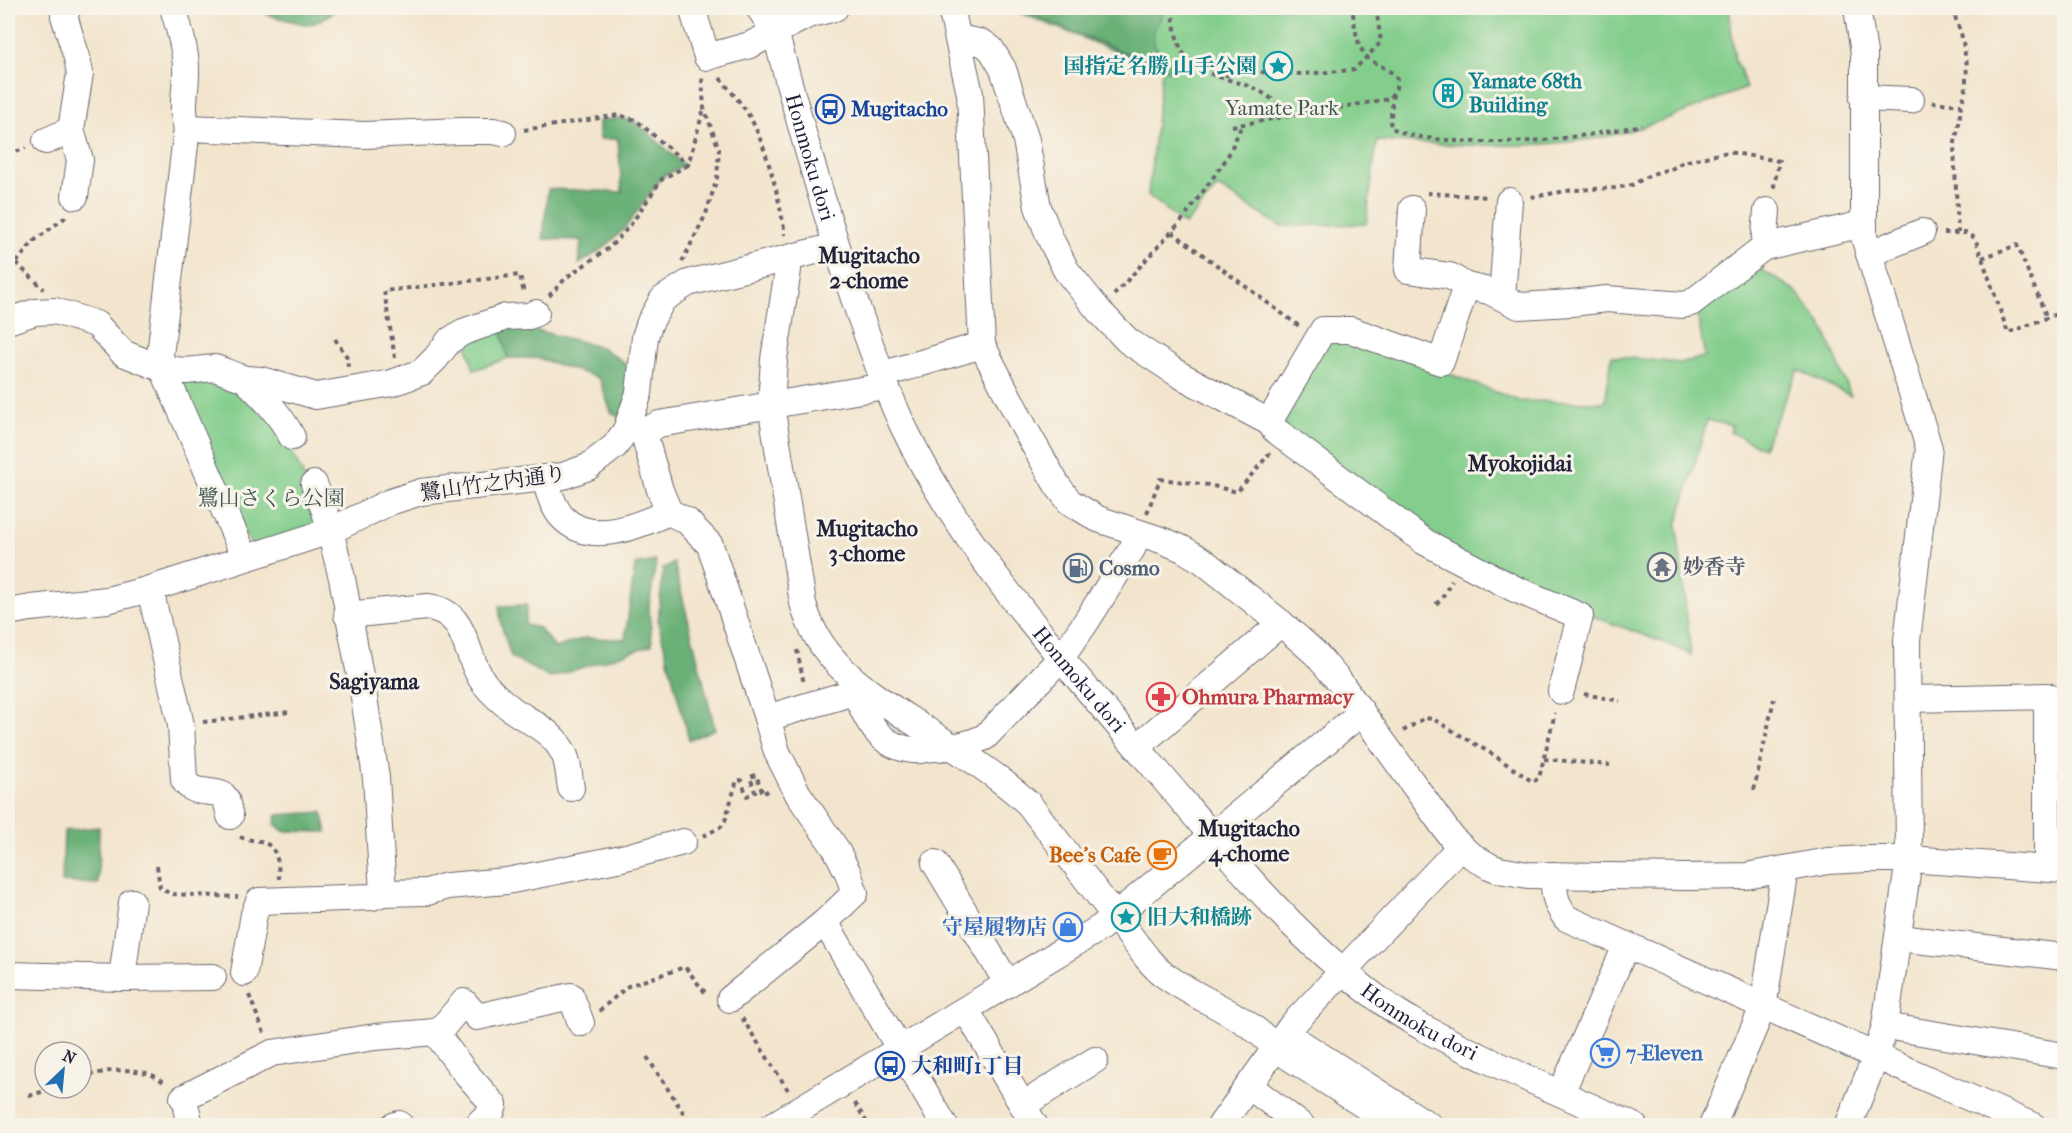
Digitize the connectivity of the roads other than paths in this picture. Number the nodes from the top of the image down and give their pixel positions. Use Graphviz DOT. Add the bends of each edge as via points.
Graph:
graph roads {
  1 [pos="68,8"];
  2 [pos="173,8"];
  3 [pos="692,8"];
  4 [pos="759,8"];
  5 [pos="835,8"];
  6 [pos="951,8"];
  7 [pos="1857,8"];
  8 [pos="776,19"];
  9 [pos="958,38"];
  10 [pos="1863,99"];
  11 [pos="1911,100"];
  12 [pos="187,128"];
  13 [pos="71,130"];
  14 [pos="503,133"];
  15 [pos="46,141"];
  16 [pos="75,196"];
  17 [pos="1509,201"];
  18 [pos="1412,209"];
  19 [pos="1767,211"];
  20 [pos="1863,224"];
  21 [pos="1922,232"];
  22 [pos="836,246"];
  23 [pos="1764,247"];
  24 [pos="1869,254"];
  25 [pos="788,264"];
  26 [pos="1466,286"];
  27 [pos="1502,297"];
  28 [pos="533,314"];
  29 [pos="8,321"];
  30 [pos="982,345"];
  31 [pos="163,369"];
  32 [pos="245,379"];
  33 [pos="883,380"];
  34 [pos="771,405"];
  35 [pos="1277,429"];
  36 [pos="292,437"];
  37 [pos="544,478"];
  38 [pos="315,484"];
  39 [pos="669,512"];
  40 [pos="330,531"];
  41 [pos="1139,533"];
  42 [pos="245,558"];
  43 [pos="150,589"];
  44 [pos="8,612"];
  45 [pos="348,615"];
  46 [pos="1281,623"];
  47 [pos="1061,658"];
  48 [pos="864,689"];
  49 [pos="1570,692"];
  50 [pos="1909,699"];
  51 [pos="1362,712"];
  52 [pos="767,717"];
  53 [pos="1137,747"];
  54 [pos="954,748"];
  55 [pos="571,788"];
  56 [pos="230,816"];
  57 [pos="1213,836"];
  58 [pos="683,842"];
  59 [pos="1460,847"];
  60 [pos="1909,859"];
  61 [pos="935,863"];
  62 [pos="1785,869"];
  63 [pos="2056,869"];
  64 [pos="1553,875"];
  65 [pos="383,893"];
  66 [pos="132,902"];
  67 [pos="1116,917"];
  68 [pos="825,922"];
  69 [pos="1899,938"];
  70 [pos="1626,946"];
  71 [pos="2064,957"];
  72 [pos="1342,972"];
  73 [pos="8,975"];
  74 [pos="213,977"];
  75 [pos="122,978"];
  76 [pos="245,980"];
  77 [pos="1008,984"];
  78 [pos="1762,1007"];
  79 [pos="736,1009"];
  80 [pos="966,1010"];
  81 [pos="581,1023"];
  82 [pos="1885,1026"];
  83 [pos="435,1032"];
  84 [pos="1280,1041"];
  85 [pos="899,1049"];
  86 [pos="1876,1056"];
  87 [pos="2064,1056"];
  88 [pos="1095,1060"];
  89 [pos="1249,1086"];
  90 [pos="1561,1094"];
  91 [pos="187,1112"];
  92 [pos="1029,1115"];
  93 [pos="480,1125"];
  94 [pos="772,1125"];
  95 [pos="945,1125"];
  96 [pos="1220,1125"];
  97 [pos="1302,1125"];
  98 [pos="1396,1125"];
  99 [pos="1430,1125"];
  100 [pos="1634,1125"];
  101 [pos="1712,1125"];
  102 [pos="1848,1125"];
  103 [pos="2033,1125"];
  1 -- 13 [label="street" via="64,16 80,73"];
  2 -- 12 [label="street" via="185,52 182,113"];
  3 -- 8 [label="street" via="707,57 750,45"];
  4 -- 8 [label="street, Honmoku dori"];
  5 -- 8 [label="street"];
  6 -- 9 [label="street"];
  7 -- 10 [label="street" via="1864,53"];
  8 -- 22 [label="street, Honmoku dori"];
  9 -- 30 [label="street" via="970,94"];
  9 -- 35 [label="street" via="983,43 1003,69 1026,140 1038,207 1050,238 1066,270 1099,311 1128,340 1180,375"];
  10 -- 11 [label="street"];
  10 -- 20 [label="street"];
  12 -- 14 [label="street" via="364,135"];
  12 -- 31 [label="street" via="160,355"];
  13 -- 15 [label="street"];
  13 -- 16 [label="street" via="80,160"];
  17 -- 27 [label="street"];
  18 -- 26 [label="street" via="1408,270 1450,276"];
  19 -- 23 [label="street"];
  20 -- 23 [label="street"];
  20 -- 24 [label="street"];
  21 -- 24 [label="street"];
  22 -- 25 [label="street, 鷺山竹之内通り"];
  22 -- 33 [label="street, Honmoku dori"];
  23 -- 27 [label="street" via="1691,303 1683,305 1607,299 1519,306"];
  24 -- 50 [label="street" via="1929,448 1908,641"];
  25 -- 34 [label="street"];
  25 -- 37 [label="street, 鷺山竹之内通り" via="688,283 663,299 645,337 639,393 626,430 615,446 588,467"];
  26 -- 27 [label="street"];
  26 -- 35 [label="street" via="1441,362 1351,330 1323,330"];
  28 -- 32 [label="street" via="506,317 463,332 449,341 422,372 392,382 316,396"];
  29 -- 31 [label="street" via="44,310 72,316 96,324 123,354"];
  30 -- 33 [label="street"];
  30 -- 41 [label="street" via="1025,429 1070,502 1098,519"];
  31 -- 32 [label="street" via="215,368"];
  31 -- 42 [label="street"];
  32 -- 36 [label="street" via="271,404"];
  33 -- 34 [label="street"];
  33 -- 47 [label="street, Honmoku dori" via="923,465 969,539"];
  34 -- 39 [label="street" via="651,428 645,438 648,453"];
  34 -- 48 [label="street" via="807,623 830,657"];
  35 -- 49 [label="street" via="1425,542 1515,589 1580,616"];
  37 -- 39 [label="street" via="558,512 569,523 585,530 622,530"];
  37 -- 40 [label="street, 鷺山竹之内通り" via="421,492 390,502"];
  38 -- 40 [label="street"];
  39 -- 52 [label="street" via="687,521 710,545"];
  40 -- 42 [label="street, 鷺山竹之内通り"];
  40 -- 45 [label="street"];
  41 -- 46 [label="street" via="1203,561"];
  41 -- 47 [label="street"];
  42 -- 43 [label="street, 鷺山竹之内通り"];
  43 -- 44 [label="street, 鷺山竹之内通り" via="107,600"];
  43 -- 56 [label="street" via="181,725 184,780 193,789 223,795"];
  45 -- 55 [label="street" via="427,607 438,608 454,618 489,688 557,743"];
  45 -- 65 [label="street" via="376,778"];
  46 -- 51 [label="street" via="1316,654"];
  46 -- 53 [label="street"];
  47 -- 53 [label="street, Honmoku dori"];
  47 -- 54 [label="street" via="986,737"];
  48 -- 52 [label="street"];
  48 -- 54 [label="street"];
  50 -- 60 [label="street"];
  50 -- 63 [label="street" via="2047,696"];
  51 -- 57 [label="street"];
  51 -- 59 [label="street"];
  52 -- 68 [label="street" via="777,752 798,795 836,849 855,893"];
  53 -- 57 [label="street, Honmoku dori"];
  54 -- 67 [label="street" via="1028,803"];
  57 -- 67 [label="street"];
  57 -- 72 [label="street, Honmoku dori" via="1285,917"];
  58 -- 65 [label="street" via="507,881 447,886 427,892"];
  59 -- 64 [label="street" via="1499,870"];
  59 -- 72 [label="street"];
  60 -- 62 [label="street" via="1828,861"];
  60 -- 63 [label="street"];
  60 -- 69 [label="street"];
  61 -- 77 [label="street"];
  62 -- 64 [label="street" via="1719,877"];
  62 -- 78 [label="street"];
  64 -- 70 [label="street" via="1558,908 1566,918"];
  65 -- 76 [label="street" via="256,905"];
  66 -- 75 [label="street"];
  67 -- 77 [label="street"];
  67 -- 84 [label="street" via="1163,974 1267,1038"];
  68 -- 79 [label="street"];
  68 -- 85 [label="street"];
  69 -- 71 [label="street"];
  69 -- 82 [label="street"];
  70 -- 78 [label="street"];
  70 -- 90 [label="street"];
  72 -- 84 [label="street"];
  72 -- 90 [label="street, Honmoku dori" via="1417,1024"];
  73 -- 75 [label="street"];
  74 -- 75 [label="street"];
  77 -- 80 [label="street"];
  78 -- 86 [label="street"];
  78 -- 101 [label="street"];
  80 -- 85 [label="street"];
  80 -- 92 [label="street"];
  81 -- 83 [label="street" via="571,996 477,1017 464,1002"];
  82 -- 86 [label="street"];
  82 -- 87 [label="street"];
  83 -- 91 [label="street" via="272,1053"];
  83 -- 93 [label="street" via="494,1105"];
  84 -- 89 [label="street"];
  84 -- 98 [label="street"];
  84 -- 99 [label="street"];
  85 -- 94 [label="street"];
  85 -- 95 [label="street"];
  86 -- 102 [label="street"];
  86 -- 103 [label="street"];
  88 -- 92 [label="street"];
  89 -- 96 [label="street"];
  89 -- 97 [label="street"];
  90 -- 100 [label="street, Honmoku dori"];
}
